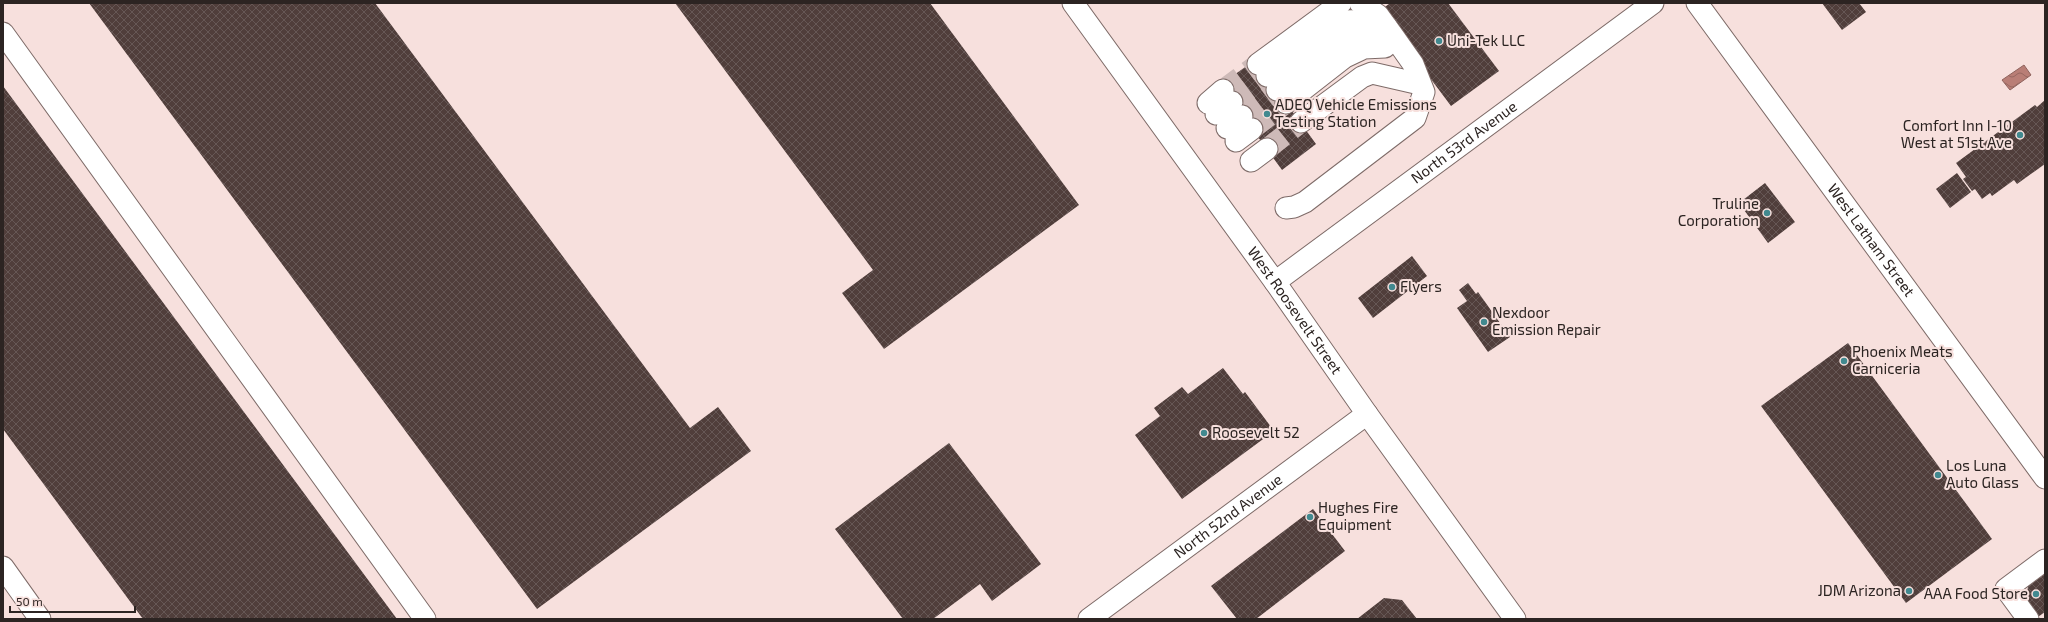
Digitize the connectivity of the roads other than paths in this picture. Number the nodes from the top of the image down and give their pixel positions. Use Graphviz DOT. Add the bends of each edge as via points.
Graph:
graph roads {
  1 [pos="1073,3"];
  2 [pos="1341,3"];
  3 [pos="1360,3"];
  4 [pos="1653,3"];
  5 [pos="1697,3"];
  6 [pos="3,33"];
  7 [pos="1398,44"];
  8 [pos="1420,84"];
  9 [pos="1280,95"];
  10 [pos="1286,208"];
  11 [pos="1275,282"];
  12 [pos="1367,414"];
  13 [pos="2045,478"];
  14 [pos="2045,560"];
  15 [pos="3,568"];
  16 [pos="40,619"];
  17 [pos="425,619"];
  18 [pos="1089,619"];
  19 [pos="1515,619"];
  20 [pos="2028,619"];
  1 -- 11 [label="street, West Roosevelt Street"];
  2 -- 9 [label="street"];
  3 -- 7 [label="street" via="1378,15"];
  4 -- 11 [label="street, North 53rd Avenue"];
  5 -- 13 [label="street, West Latham Street"];
  6 -- 17 [label="street"];
  7 -- 8 [label="street"];
  7 -- 9 [label="street" via="1374,60 1362,62"];
  7 -- 9 [label="street" via="1368,35 1353,36 1340,43"];
  8 -- 9 [label="street" via="1372,73"];
  8 -- 10 [label="street" via="1424,92 1415,118 1305,202"];
  11 -- 12 [label="street, West Roosevelt Street"];
  12 -- 18 [label="street, North 52nd Avenue"];
  12 -- 19 [label="street, West Roosevelt Street"];
  14 -- 20 [label="street" via="2006,589"];
  15 -- 16 [label="street"];
}
